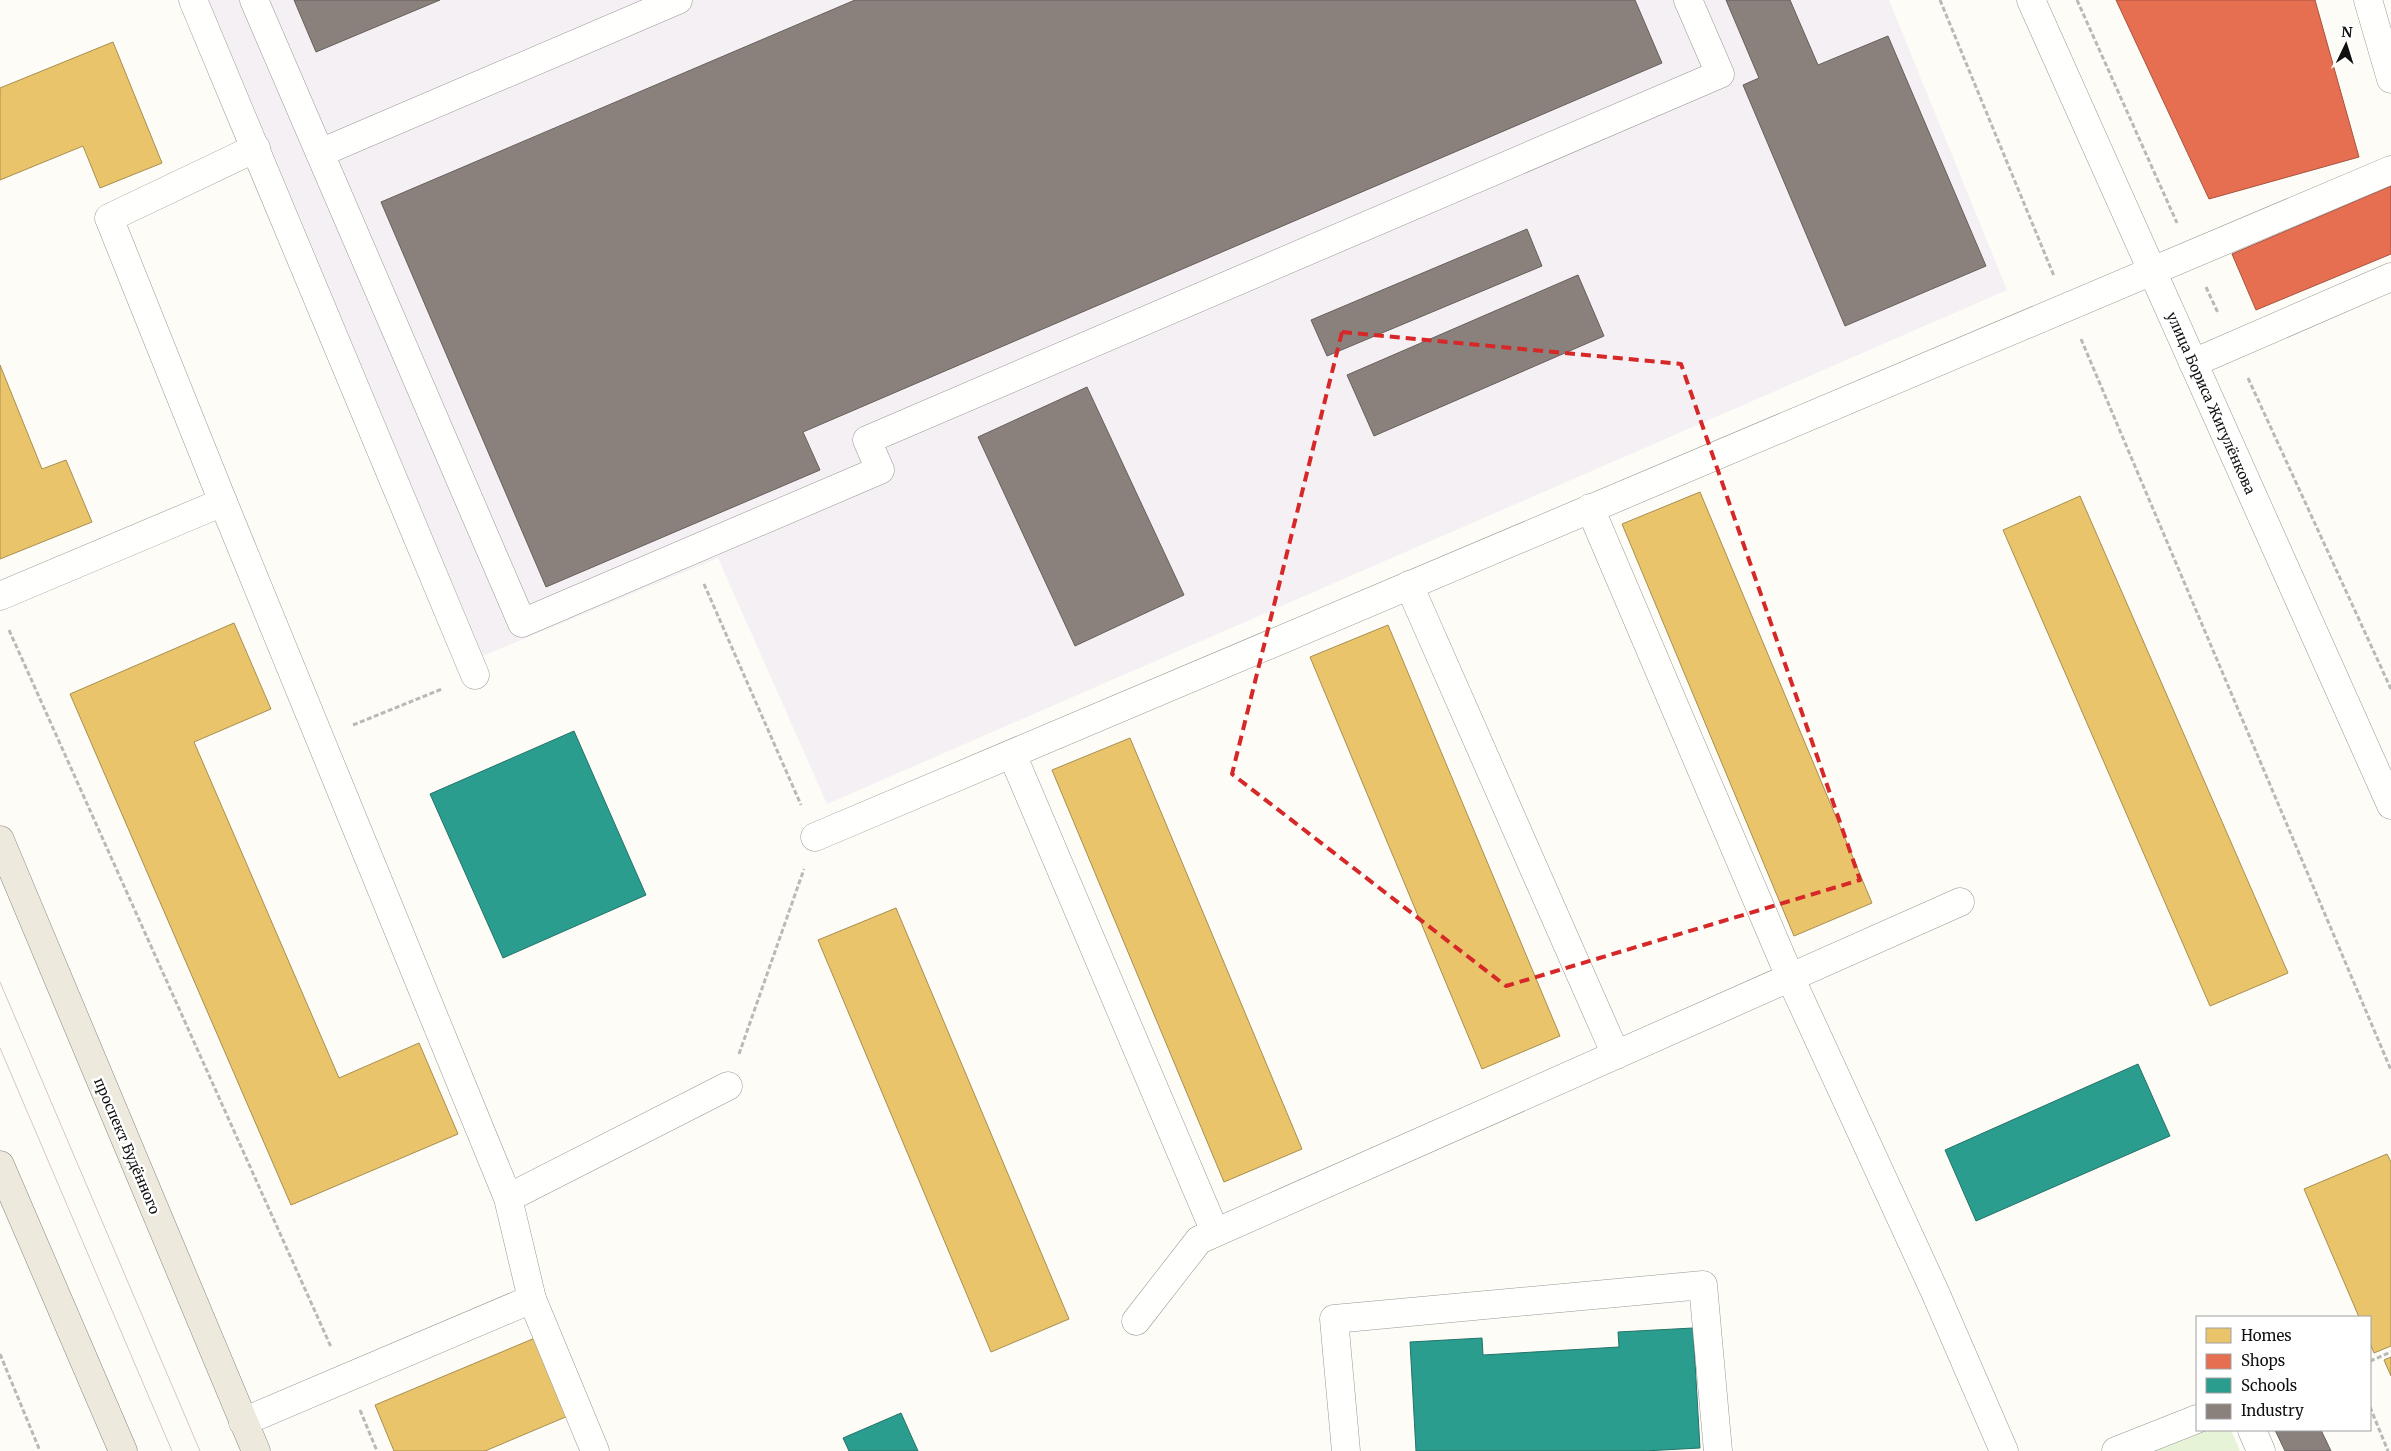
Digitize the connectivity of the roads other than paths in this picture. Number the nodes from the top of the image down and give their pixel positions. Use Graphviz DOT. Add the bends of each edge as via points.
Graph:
graph roads {
  1 [pos="193,0"];
  2 [pos="254,0"];
  3 [pos="678,0"];
  4 [pos="1688,0"];
  5 [pos="2031,0"];
  6 [pos="2368,0"];
  7 [pos="2391,79"];
  8 [pos="256,148"];
  9 [pos="320,153"];
  10 [pos="2391,170"];
  11 [pos="2152,270"];
  12 [pos="2391,277"];
  13 [pos="2193,363"];
  14 [pos="222,502"];
  15 [pos="1590,508"];
  16 [pos="1409,585"];
  17 [pos="0,596"];
  18 [pos="475,675"];
  19 [pos="1012,754"];
  20 [pos="2391,806"];
  21 [pos="815,837"];
  22 [pos="0,840"];
  23 [pos="1960,902"];
  24 [pos="1790,977"];
  25 [pos="1616,1055"];
  26 [pos="728,1086"];
  27 [pos="0,1165"];
  28 [pos="508,1198"];
  29 [pos="1215,1232"];
  30 [pos="532,1299"];
  31 [pos="1136,1320"];
  32 [pos="2196,1419"];
  33 [pos="243,1422"];
  34 [pos="2252,1431"];
  35 [pos="123,1451"];
  36 [pos="256,1451"];
  37 [pos="595,1451"];
  38 [pos="1346,1451"];
  39 [pos="1718,1451"];
  40 [pos="2004,1451"];
  41 [pos="2116,1451"];
  42 [pos="2261,1451"];
  1 -- 8 [label="street"];
  2 -- 9 [label="street"];
  3 -- 9 [label="street"];
  4 -- 9 [label="street" via="1720,74 867,440 880,470 522,623"];
  5 -- 11 [label="street, улица Бориса Жигулёнкова"];
  6 -- 7 [label="street"];
  8 -- 14 [label="street" via="109,218"];
  8 -- 18 [label="street"];
  10 -- 11 [label="street"];
  11 -- 13 [label="street, улица Бориса Жигулёнкова"];
  11 -- 15 [label="street"];
  12 -- 13 [label="street"];
  13 -- 20 [label="street, улица Бориса Жигулёнкова"];
  14 -- 17 [label="street"];
  14 -- 28 [label="street"];
  15 -- 16 [label="street"];
  15 -- 24 [label="street"];
  16 -- 19 [label="street"];
  16 -- 25 [label="street"];
  19 -- 21 [label="street"];
  19 -- 29 [label="street"];
  22 -- 33 [label="main road, проспект Будённого"];
  23 -- 24 [label="street"];
  24 -- 25 [label="street"];
  24 -- 40 [label="street" via="1935,1292"];
  25 -- 29 [label="street"];
  26 -- 28 [label="street"];
  27 -- 35 [label="main road"];
  28 -- 30 [label="street"];
  29 -- 31 [label="street" via="1199,1240"];
  30 -- 33 [label="street"];
  30 -- 37 [label="street"];
  32 -- 41 [label="street"];
  33 -- 36 [label="main road, проспект Будённого"];
  34 -- 42 [label="street"];
  38 -- 39 [label="street" via="1334,1319 1703,1285"];
}
